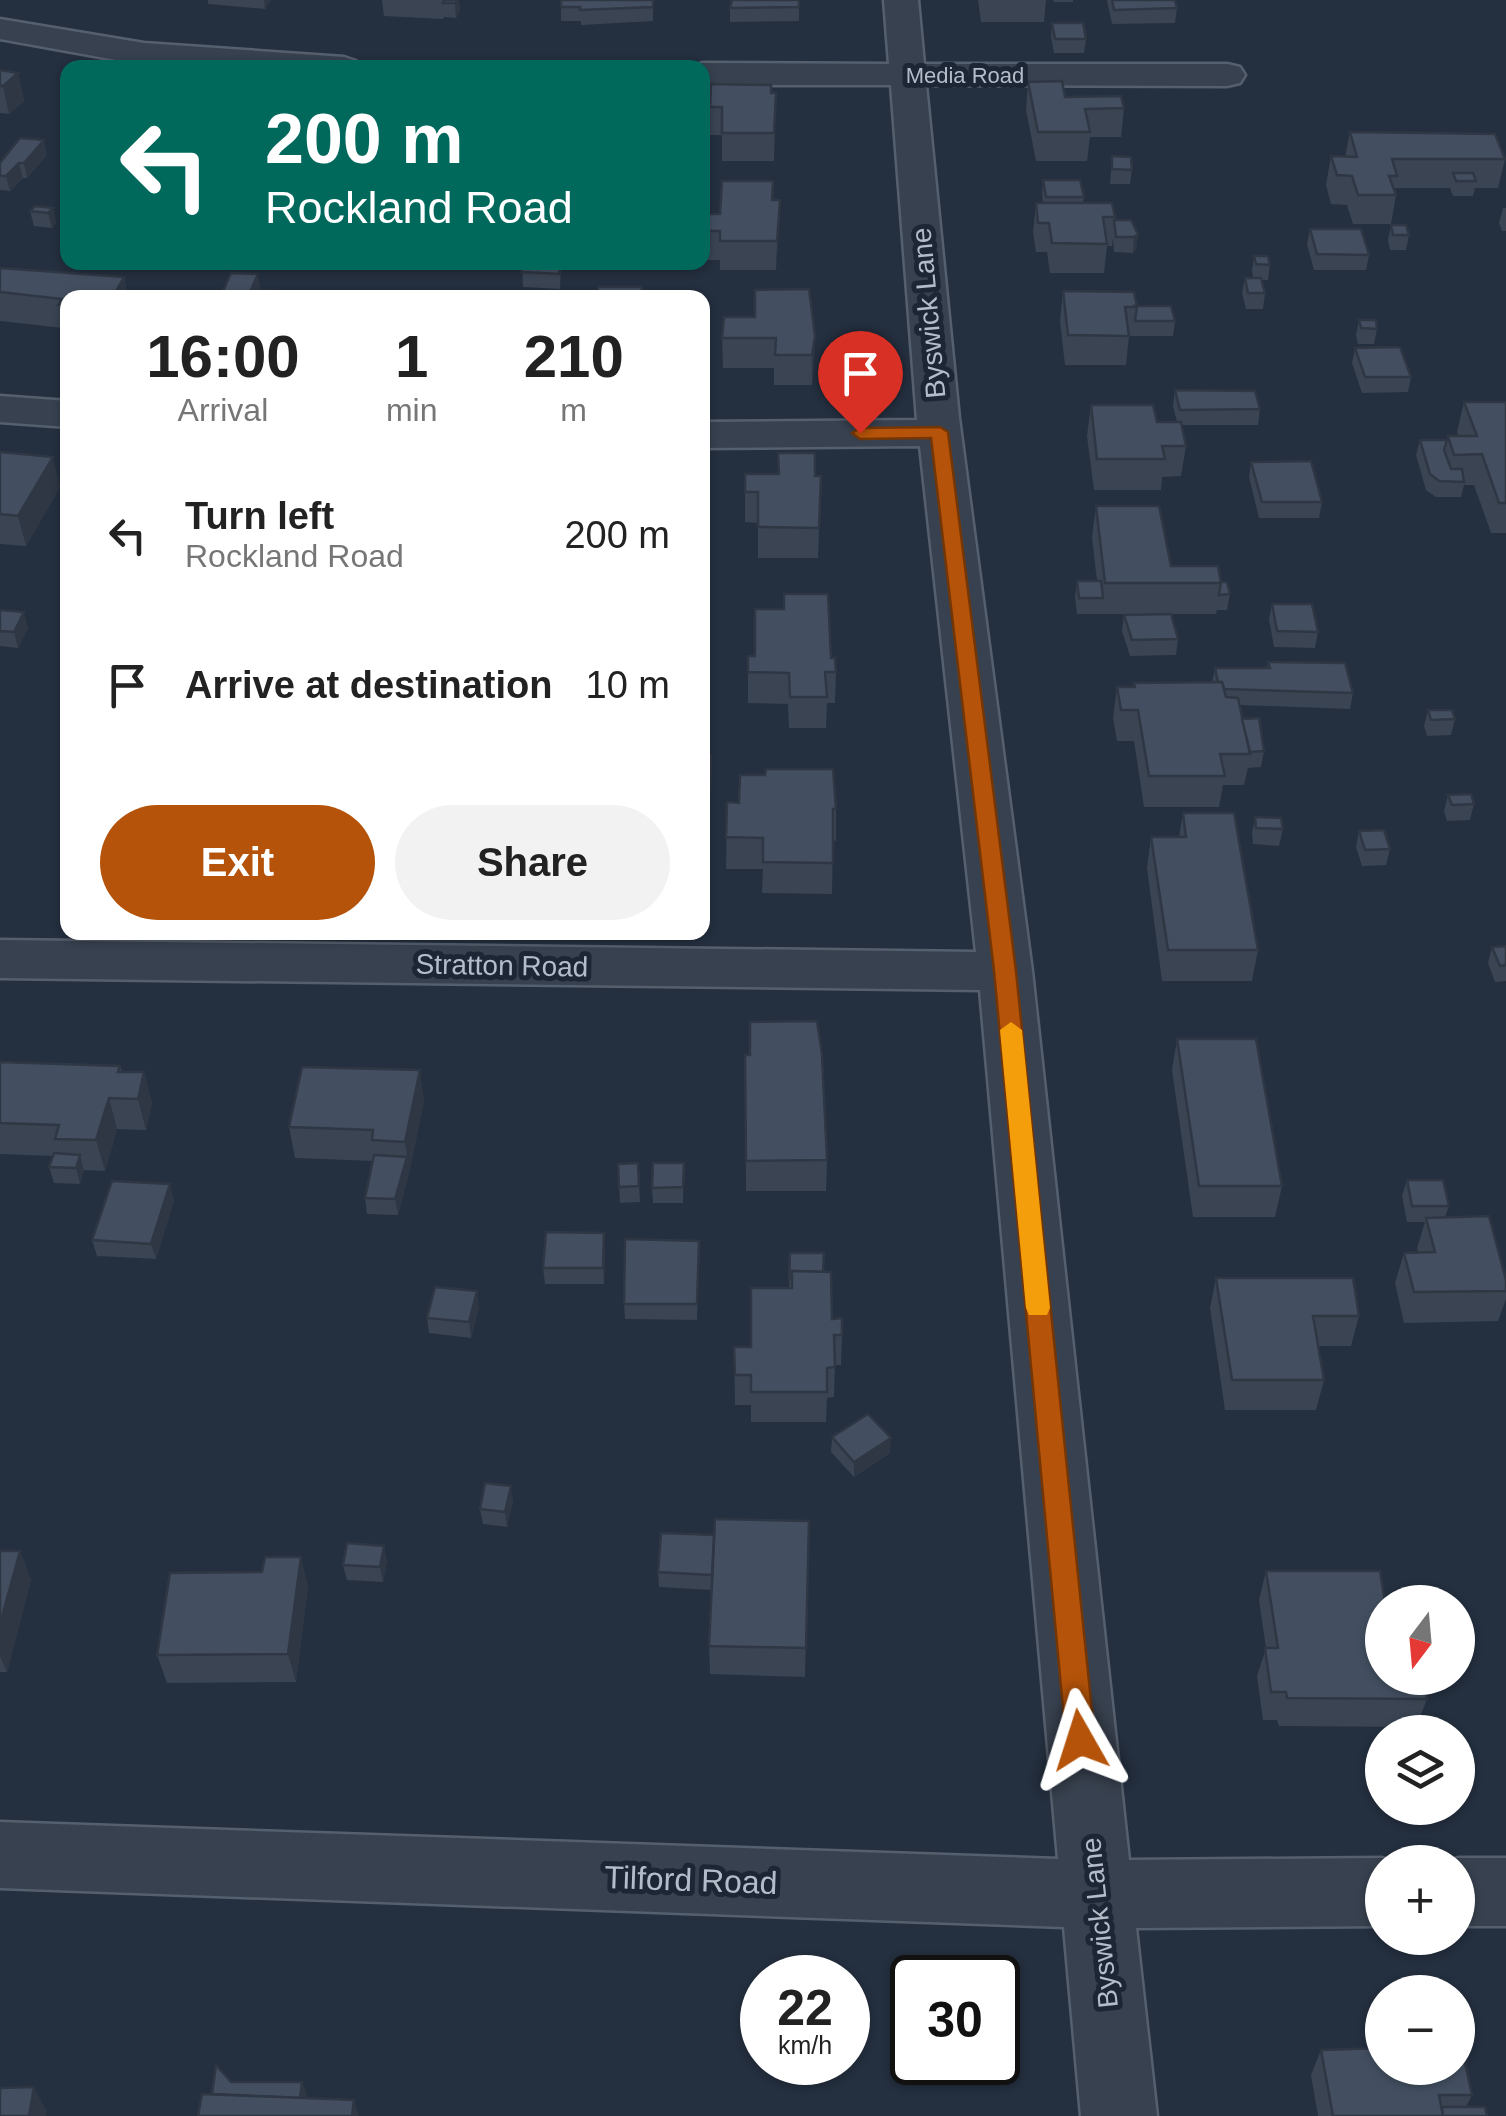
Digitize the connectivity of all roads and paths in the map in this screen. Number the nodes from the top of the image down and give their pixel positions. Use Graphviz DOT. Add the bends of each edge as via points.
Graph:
graph roads {
  1 [pos="902,0"];
  2 [pos="0,29"];
  3 [pos="230,60"];
  4 [pos="710,74"];
  5 [pos="906,75"];
  6 [pos="1228,76"];
  7 [pos="0,409"];
  8 [pos="60,413"];
  9 [pos="940,432"];
  10 [pos="710,435"];
  11 [pos="0,959"];
  12 [pos="1005,971"];
  13 [pos="0,1855"];
  14 [pos="1365,1892"];
  15 [pos="1475,1892"];
  16 [pos="1506,1892"];
  17 [pos="1096,1894"];
  18 [pos="1119,2116"];
  1 -- 5 [label="street, Byswick Lane"];
  2 -- 3 [label="street" via="144,54"];
  4 -- 5 [label="street, Media Road"];
  5 -- 6 [label="street, Media Road"];
  5 -- 9 [label="street, Byswick Lane"];
  7 -- 8 [label="street"];
  9 -- 10 [label="street"];
  9 -- 12 [label="street, Byswick Lane"];
  11 -- 12 [label="street, Stratton Road"];
  12 -- 17 [label="street, Byswick Lane"];
  13 -- 17 [label="street, Tilford Road"];
  14 -- 17 [label="street, Tilford Road"];
  15 -- 16 [label="street"];
  17 -- 18 [label="street, Byswick Lane"];
}
